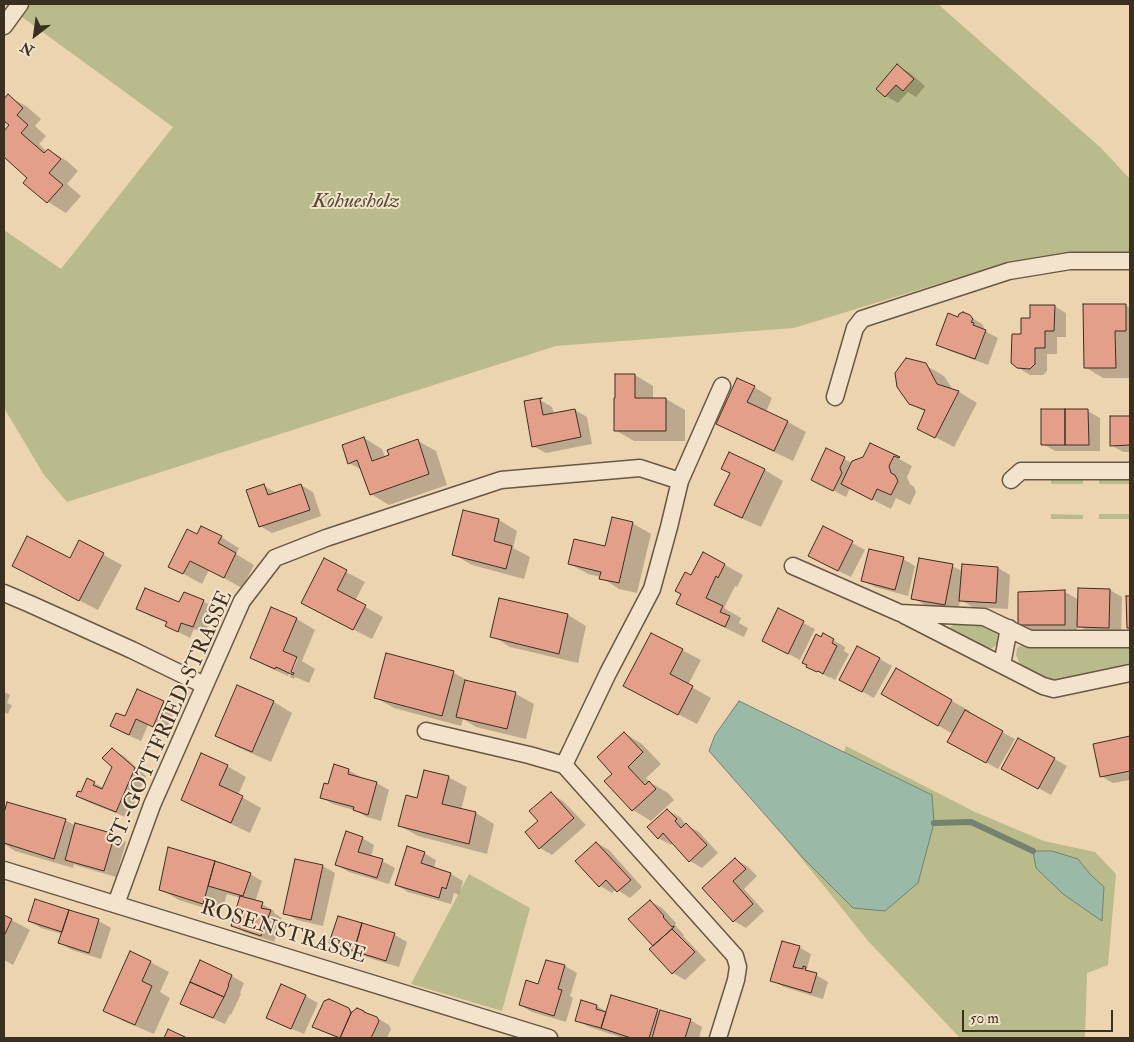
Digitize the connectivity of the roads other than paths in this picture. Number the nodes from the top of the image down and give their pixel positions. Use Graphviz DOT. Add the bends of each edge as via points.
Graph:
graph roads {
  1 [pos="20,4"];
  2 [pos="4,26"];
  3 [pos="1130,262"];
  4 [pos="722,386"];
  5 [pos="835,397"];
  6 [pos="1130,471"];
  7 [pos="1011,480"];
  8 [pos="680,481"];
  9 [pos="793,566"];
  10 [pos="4,594"];
  11 [pos="900,613"];
  12 [pos="1009,628"];
  13 [pos="1130,639"];
  14 [pos="1002,665"];
  15 [pos="1130,673"];
  16 [pos="204,685"];
  17 [pos="426,731"];
  18 [pos="564,765"];
  19 [pos="4,870"];
  20 [pos="116,904"];
  21 [pos="533,1036"];
  22 [pos="549,1038"];
  23 [pos="718,1038"];
  1 -- 2 [label="street"];
  3 -- 5 [label="street" via="1070,261 1008,271 862,319 855,328"];
  4 -- 8 [label="street"];
  6 -- 7 [label="street" via="1021,471"];
  8 -- 16 [label="street, ST.-GOTTFRIED-STRASSE" via="640,468 501,480 326,538 276,558 242,601"];
  8 -- 18 [label="street" via="652,589"];
  9 -- 11 [label="street"];
  10 -- 16 [label="street"];
  11 -- 12 [label="street" via="984,617"];
  11 -- 14 [label="street"];
  12 -- 13 [label="street" via="1030,639"];
  12 -- 14 [label="street"];
  14 -- 15 [label="street" via="1054,689"];
  16 -- 20 [label="street, ST.-GOTTFRIED-STRASSE" via="152,805"];
  17 -- 18 [label="street"];
  18 -- 23 [label="street" via="735,956 738,966 736,980"];
  19 -- 20 [label="street, ROSENSTRASSE"];
  20 -- 21 [label="street, ROSENSTRASSE"];
  21 -- 22 [label="street, ROSENSTRASSE"];
}
